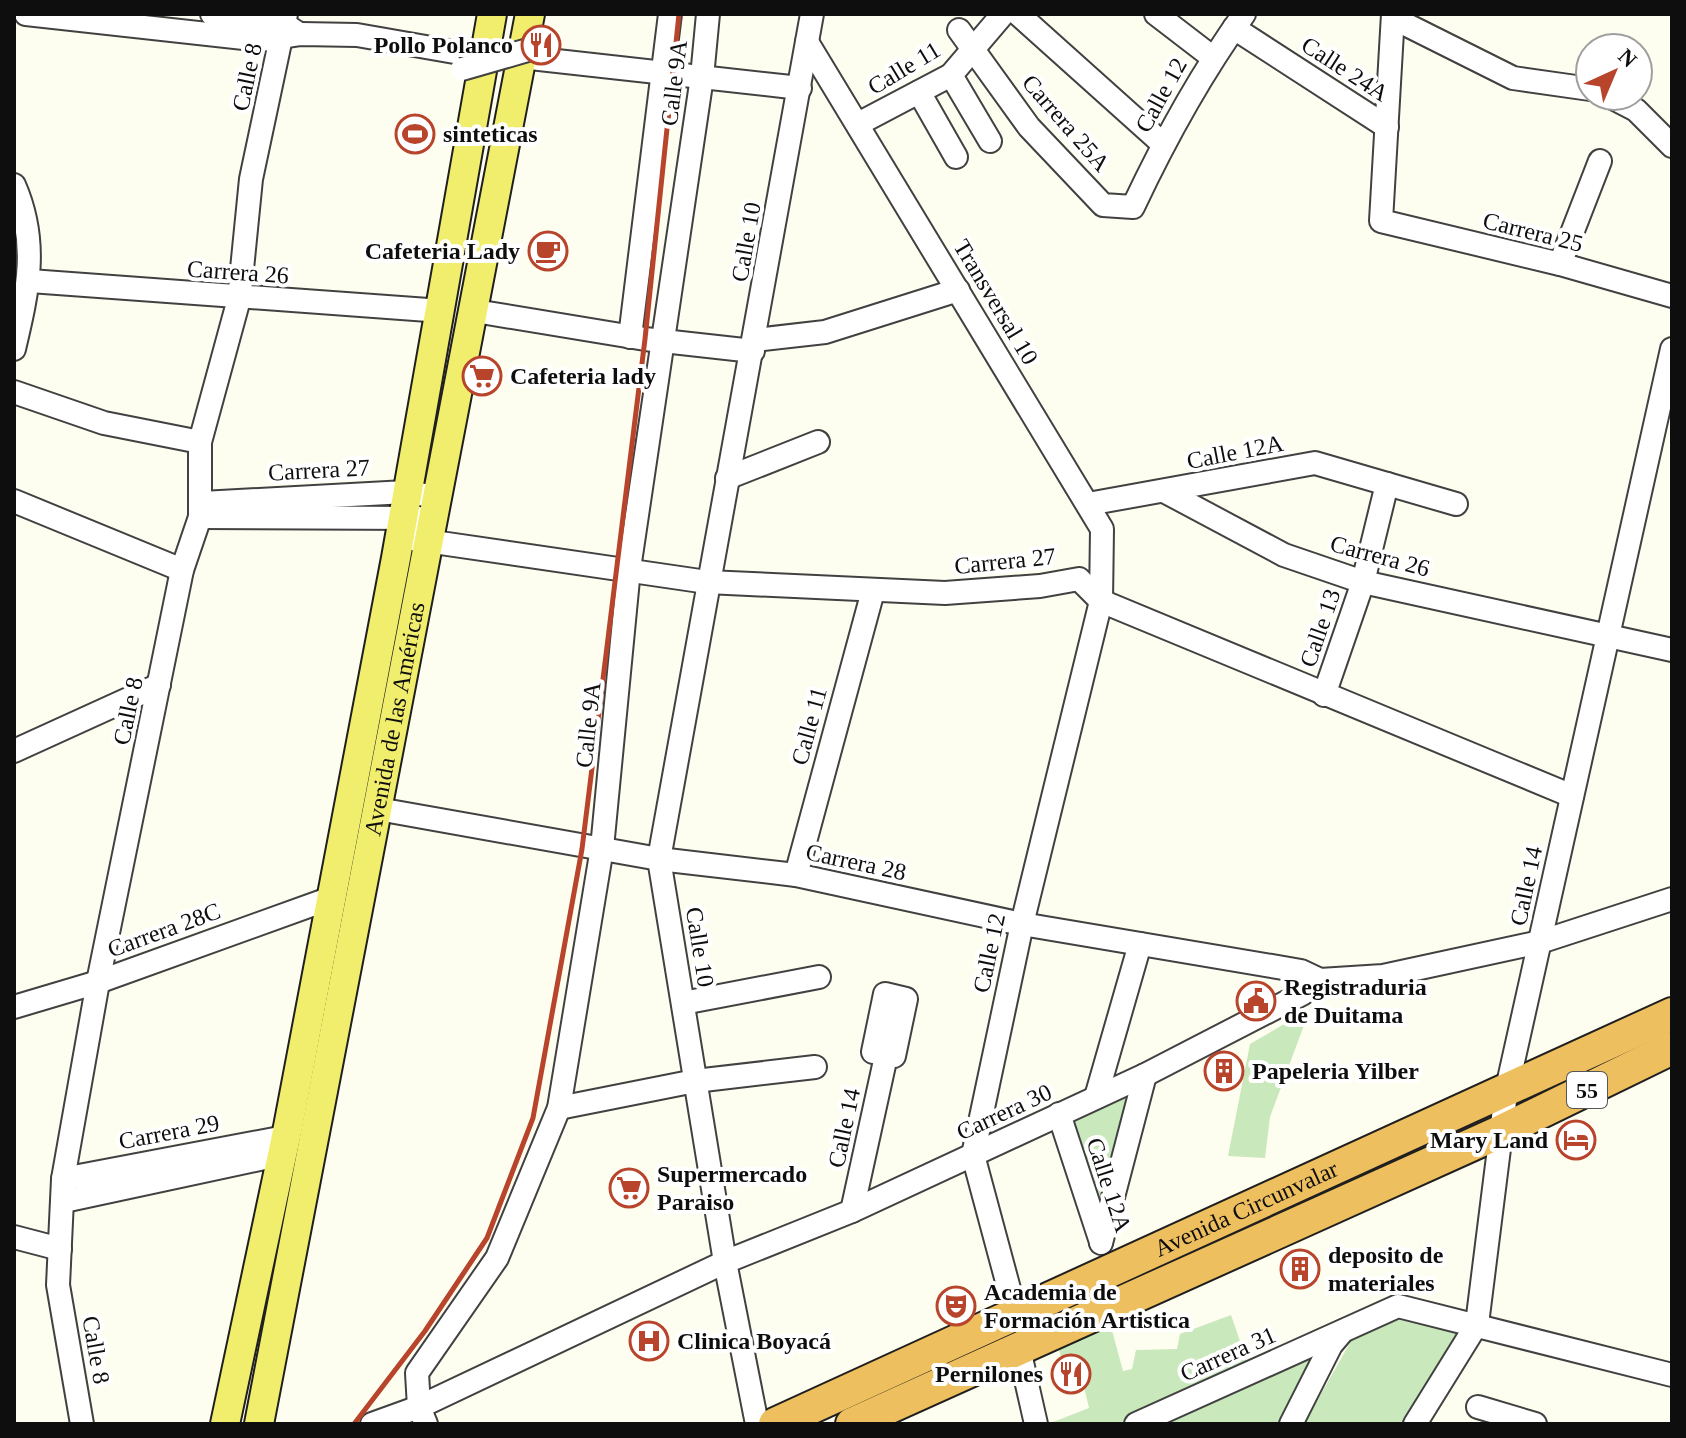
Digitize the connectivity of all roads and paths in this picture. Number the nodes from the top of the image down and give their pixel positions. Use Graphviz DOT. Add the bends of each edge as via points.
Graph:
graph roads {
  1 [pos="26,14"];
  2 [pos="212,14"];
  3 [pos="492,14"];
  4 [pos="530,14"];
  5 [pos="670,14"];
  6 [pos="708,14"];
  7 [pos="812,14"];
  8 [pos="1003,14"];
  9 [pos="1018,14"];
  10 [pos="1156,14"];
  11 [pos="1405,18"];
  12 [pos="1239,21"];
  13 [pos="288,27"];
  14 [pos="959,30"];
  15 [pos="807,42"];
  16 [pos="527,50"];
  17 [pos="974,50"];
  18 [pos="1212,57"];
  19 [pos="475,66"];
  20 [pos="663,73"];
  21 [pos="951,75"];
  22 [pos="702,77"];
  23 [pos="1574,87"];
  24 [pos="800,88"];
  25 [pos="919,92"];
  26 [pos="1638,112"];
  27 [pos="858,124"];
  28 [pos="1387,127"];
  29 [pos="990,141"];
  30 [pos="1163,144"];
  31 [pos="1672,146"];
  32 [pos="956,157"];
  33 [pos="1600,161"];
  34 [pos="14,185"];
  35 [pos="1133,207"];
  36 [pos="20,215"];
  37 [pos="1560,264"];
  38 [pos="30,281"];
  39 [pos="958,290"];
  40 [pos="1672,296"];
  41 [pos="239,299"];
  42 [pos="442,311"];
  43 [pos="475,311"];
  44 [pos="630,337"];
  45 [pos="661,339"];
  46 [pos="754,346"];
  47 [pos="14,349"];
  48 [pos="1672,349"];
  49 [pos="14,392"];
  50 [pos="200,442"];
  51 [pos="818,442"];
  52 [pos="727,478"];
  53 [pos="1387,484"];
  54 [pos="1164,491"];
  55 [pos="14,501"];
  56 [pos="1088,504"];
  57 [pos="1456,504"];
  58 [pos="201,510"];
  59 [pos="403,515"];
  60 [pos="434,519"];
  61 [pos="629,569"];
  62 [pos="182,570"];
  63 [pos="707,582"];
  64 [pos="1363,582"];
  65 [pos="873,591"];
  66 [pos="1101,601"];
  67 [pos="1607,633"];
  68 [pos="1672,650"];
  69 [pos="159,685"];
  70 [pos="1324,695"];
  71 [pos="14,751"];
  72 [pos="1572,796"];
  73 [pos="378,809"];
  74 [pos="602,848"];
  75 [pos="659,859"];
  76 [pos="796,875"];
  77 [pos="331,898"];
  78 [pos="1672,899"];
  79 [pos="1022,924"];
  80 [pos="338,939"];
  81 [pos="1540,942"];
  82 [pos="1140,944"];
  83 [pos="819,977"];
  84 [pos="1320,980"];
  85 [pos="98,982"];
  86 [pos="683,1003"];
  87 [pos="14,1007"];
  88 [pos="1672,1014"];
  89 [pos="1672,1048"];
  90 [pos="886,1056"];
  91 [pos="815,1067"];
  92 [pos="1145,1075"];
  93 [pos="695,1081"];
  94 [pos="1506,1093"];
  95 [pos="1096,1097"];
  96 [pos="559,1108"];
  97 [pos="1059,1114"];
  98 [pos="316,1131"];
  99 [pos="1502,1131"];
  100 [pos="285,1139"];
  101 [pos="973,1155"];
  102 [pos="63,1190"];
  103 [pos="852,1211"];
  104 [pos="14,1237"];
  105 [pos="60,1249"];
  106 [pos="1105,1258"];
  107 [pos="725,1262"];
  108 [pos="1016,1315"];
  109 [pos="1477,1324"];
  110 [pos="1342,1332"];
  111 [pos="1019,1349"];
  112 [pos="1672,1375"];
  113 [pos="1478,1407"];
  114 [pos="423,1416"];
  115 [pos="82,1424"];
  116 [pos="225,1424"];
  117 [pos="259,1424"];
  118 [pos="372,1424"];
  119 [pos="757,1424"];
  120 [pos="775,1424"];
  121 [pos="852,1424"];
  122 [pos="1036,1424"];
  123 [pos="1136,1424"];
  124 [pos="1291,1424"];
  125 [pos="1415,1424"];
  126 [pos="1535,1424"];
  1 -- 13 [label="street" via="262,40"];
  2 -- 13 [label="street"];
  3 -- 19 [label="main road, Avenida de las Américas"];
  4 -- 16 [label="main road, Avenida de las Américas"];
  5 -- 20 [label="street, Calle 9A"];
  6 -- 22 [label="street, Calle 9A"];
  7 -- 15 [label="street, Calle 10"];
  8 -- 17 [label="street, Calle 11"];
  9 -- 30 [label="street"];
  10 -- 18 [label="street"];
  11 -- 23 [label="street" via="1513,78"];
  11 -- 28 [label="street"];
  12 -- 18 [label="street, Calle 12"];
  12 -- 28 [label="street, Calle 24A"];
  13 -- 19 [label="street" via="357,35"];
  13 -- 41 [label="street, Calle 8" via="251,179"];
  14 -- 17 [label="street, Carrera 25A"];
  15 -- 24 [label="street, Calle 10"];
  15 -- 27 [label="street, Transversal 10"];
  16 -- 19 [label="street, bridge"];
  16 -- 20 [label="street"];
  16 -- 43 [label="main road, Avenida de las Américas"];
  17 -- 21 [label="street, Calle 11"];
  17 -- 35 [label="street, Carrera 25A" via="1029,127 1103,205"];
  18 -- 30 [label="street, Calle 12"];
  19 -- 42 [label="main road, Avenida de las Américas"];
  20 -- 22 [label="street"];
  20 -- 44 [label="street, Calle 9A"];
  21 -- 25 [label="street, Calle 11"];
  21 -- 29 [label="street"];
  22 -- 24 [label="street"];
  22 -- 45 [label="street, Calle 9A"];
  24 -- 46 [label="street, Calle 10"];
  25 -- 27 [label="street, Calle 11"];
  25 -- 32 [label="street"];
  26 -- 31 [label="street"];
  27 -- 39 [label="street, Transversal 10"];
  28 -- 37 [label="street, Carrera 25" via="1381,221"];
  30 -- 35 [label="street, Calle 12"];
  33 -- 37 [label="street"];
  34 -- 36 [label="street"];
  36 -- 38 [label="street"];
  37 -- 40 [label="street, Carrera 25"];
  38 -- 41 [label="street, Carrera 26"];
  38 -- 47 [label="street"];
  39 -- 46 [label="street" via="825,332"];
  39 -- 56 [label="street, Transversal 10"];
  41 -- 42 [label="street, Carrera 26"];
  41 -- 50 [label="street, Calle 8"];
  42 -- 59 [label="main road, Avenida de las Américas"];
  43 -- 44 [label="street"];
  43 -- 60 [label="main road, Avenida de las Américas"];
  44 -- 45 [label="street"];
  45 -- 46 [label="street"];
  45 -- 61 [label="street, Calle 9A"];
  46 -- 52 [label="street, Calle 10"];
  48 -- 67 [label="street, Calle 14"];
  49 -- 50 [label="street" via="104,423"];
  50 -- 58 [label="street, Calle 8"];
  51 -- 52 [label="street"];
  52 -- 63 [label="street, Calle 10"];
  53 -- 54 [label="street, Calle 12A" via="1315,463"];
  53 -- 57 [label="street"];
  53 -- 64 [label="street, Calle 13"];
  54 -- 56 [label="street"];
  54 -- 64 [label="street, Carrera 26" via="1284,555"];
  55 -- 62 [label="street"];
  56 -- 66 [label="street, Transversal 10" via="1102,529"];
  58 -- 59 [label="street, Carrera 27"];
  58 -- 62 [label="street, Calle 8"];
  59 -- 60 [label="street, Carrera 27"];
  59 -- 60 [label="street, Carrera 27"];
  59 -- 77 [label="main road, Avenida de las Américas"];
  60 -- 61 [label="street, Carrera 27"];
  60 -- 73 [label="main road, Avenida de las Américas"];
  61 -- 63 [label="street, Carrera 27"];
  61 -- 74 [label="street, Calle 9A"];
  62 -- 69 [label="street, Calle 8"];
  63 -- 65 [label="street, Carrera 27"];
  63 -- 75 [label="street, Calle 10"];
  64 -- 67 [label="street, Carrera 26"];
  64 -- 70 [label="street, Calle 13"];
  65 -- 66 [label="street, Carrera 27" via="945,593 1079,579"];
  65 -- 76 [label="street, Calle 11"];
  66 -- 70 [label="street, Carrera 27"];
  66 -- 79 [label="street, Calle 12"];
  67 -- 68 [label="street, Carrera 26"];
  67 -- 72 [label="street, Calle 14"];
  69 -- 71 [label="street"];
  69 -- 85 [label="street, Calle 8"];
  70 -- 72 [label="street, Carrera 27"];
  72 -- 81 [label="street, Calle 14"];
  73 -- 74 [label="street, Carrera 28"];
  73 -- 80 [label="main road, Avenida de las Américas"];
  74 -- 75 [label="street, Carrera 28"];
  74 -- 96 [label="street, Calle 9A"];
  75 -- 76 [label="street, Carrera 28"];
  75 -- 86 [label="street, Calle 10"];
  76 -- 79 [label="street, Carrera 28"];
  77 -- 80 [label="main road, Avenida de las Américas"];
  77 -- 85 [label="street, Carrera 28C"];
  78 -- 81 [label="street, Carrera 30"];
  79 -- 82 [label="street, Carrera 28"];
  79 -- 101 [label="street, Calle 12"];
  80 -- 98 [label="main road, Avenida de las Américas"];
  80 -- 100 [label="main road, Avenida de las Américas"];
  81 -- 84 [label="street, Carrera 30" via="1383,976"];
  81 -- 94 [label="street, Calle 14"];
  82 -- 84 [label="street, Carrera 28" via="1301,971"];
  82 -- 95 [label="street"];
  83 -- 86 [label="street"];
  84 -- 92 [label="street, Carrera 30"];
  85 -- 87 [label="street, Carrera 28C"];
  85 -- 102 [label="street, Calle 8"];
  86 -- 93 [label="street, Calle 10"];
  88 -- 94 [label="highway, Avenida Circunvalar / 55"];
  89 -- 99 [label="highway, Avenida Circunvalar / 55"];
  90 -- 103 [label="street, Calle 14"];
  91 -- 93 [label="street"];
  92 -- 95 [label="street, Carrera 30"];
  92 -- 106 [label="street"];
  93 -- 96 [label="street"];
  93 -- 107 [label="street, Calle 10"];
  94 -- 99 [label="street, Calle 14"];
  94 -- 106 [label="highway, Avenida Circunvalar / 55"];
  95 -- 97 [label="street, Carrera 30"];
  96 -- 114 [label="street, Calle 9A" via="497,1258 417,1373"];
  97 -- 101 [label="street, Carrera 30"];
  97 -- 106 [label="street, Calle 12A"];
  98 -- 100 [label="main road"];
  98 -- 117 [label="main road, Avenida de las Américas"];
  99 -- 109 [label="street, Calle 14"];
  99 -- 111 [label="highway, Avenida Circunvalar / 55"];
  100 -- 102 [label="street, Carrera 29"];
  100 -- 116 [label="main road, Avenida de las Américas"];
  101 -- 103 [label="street, Carrera 30"];
  101 -- 108 [label="street, Calle 12"];
  102 -- 105 [label="street, Calle 8"];
  103 -- 107 [label="street, Carrera 30"];
  104 -- 105 [label="street"];
  105 -- 115 [label="street, Calle 8" via="58,1285"];
  106 -- 108 [label="highway, Avenida Circunvalar / 55"];
  107 -- 114 [label="street, Carrera 30"];
  107 -- 119 [label="street, Calle 10"];
  108 -- 120 [label="highway, Avenida Circunvalar / 55"];
  109 -- 110 [label="street" via="1398,1306"];
  109 -- 112 [label="street"];
  109 -- 125 [label="street, Calle 14"];
  110 -- 123 [label="street, Carrera 31"];
  110 -- 124 [label="street"];
  111 -- 121 [label="highway, Avenida Circunvalar / 55"];
  111 -- 122 [label="street"];
  113 -- 126 [label="street"];
  114 -- 118 [label="street, Carrera 30"];
}
